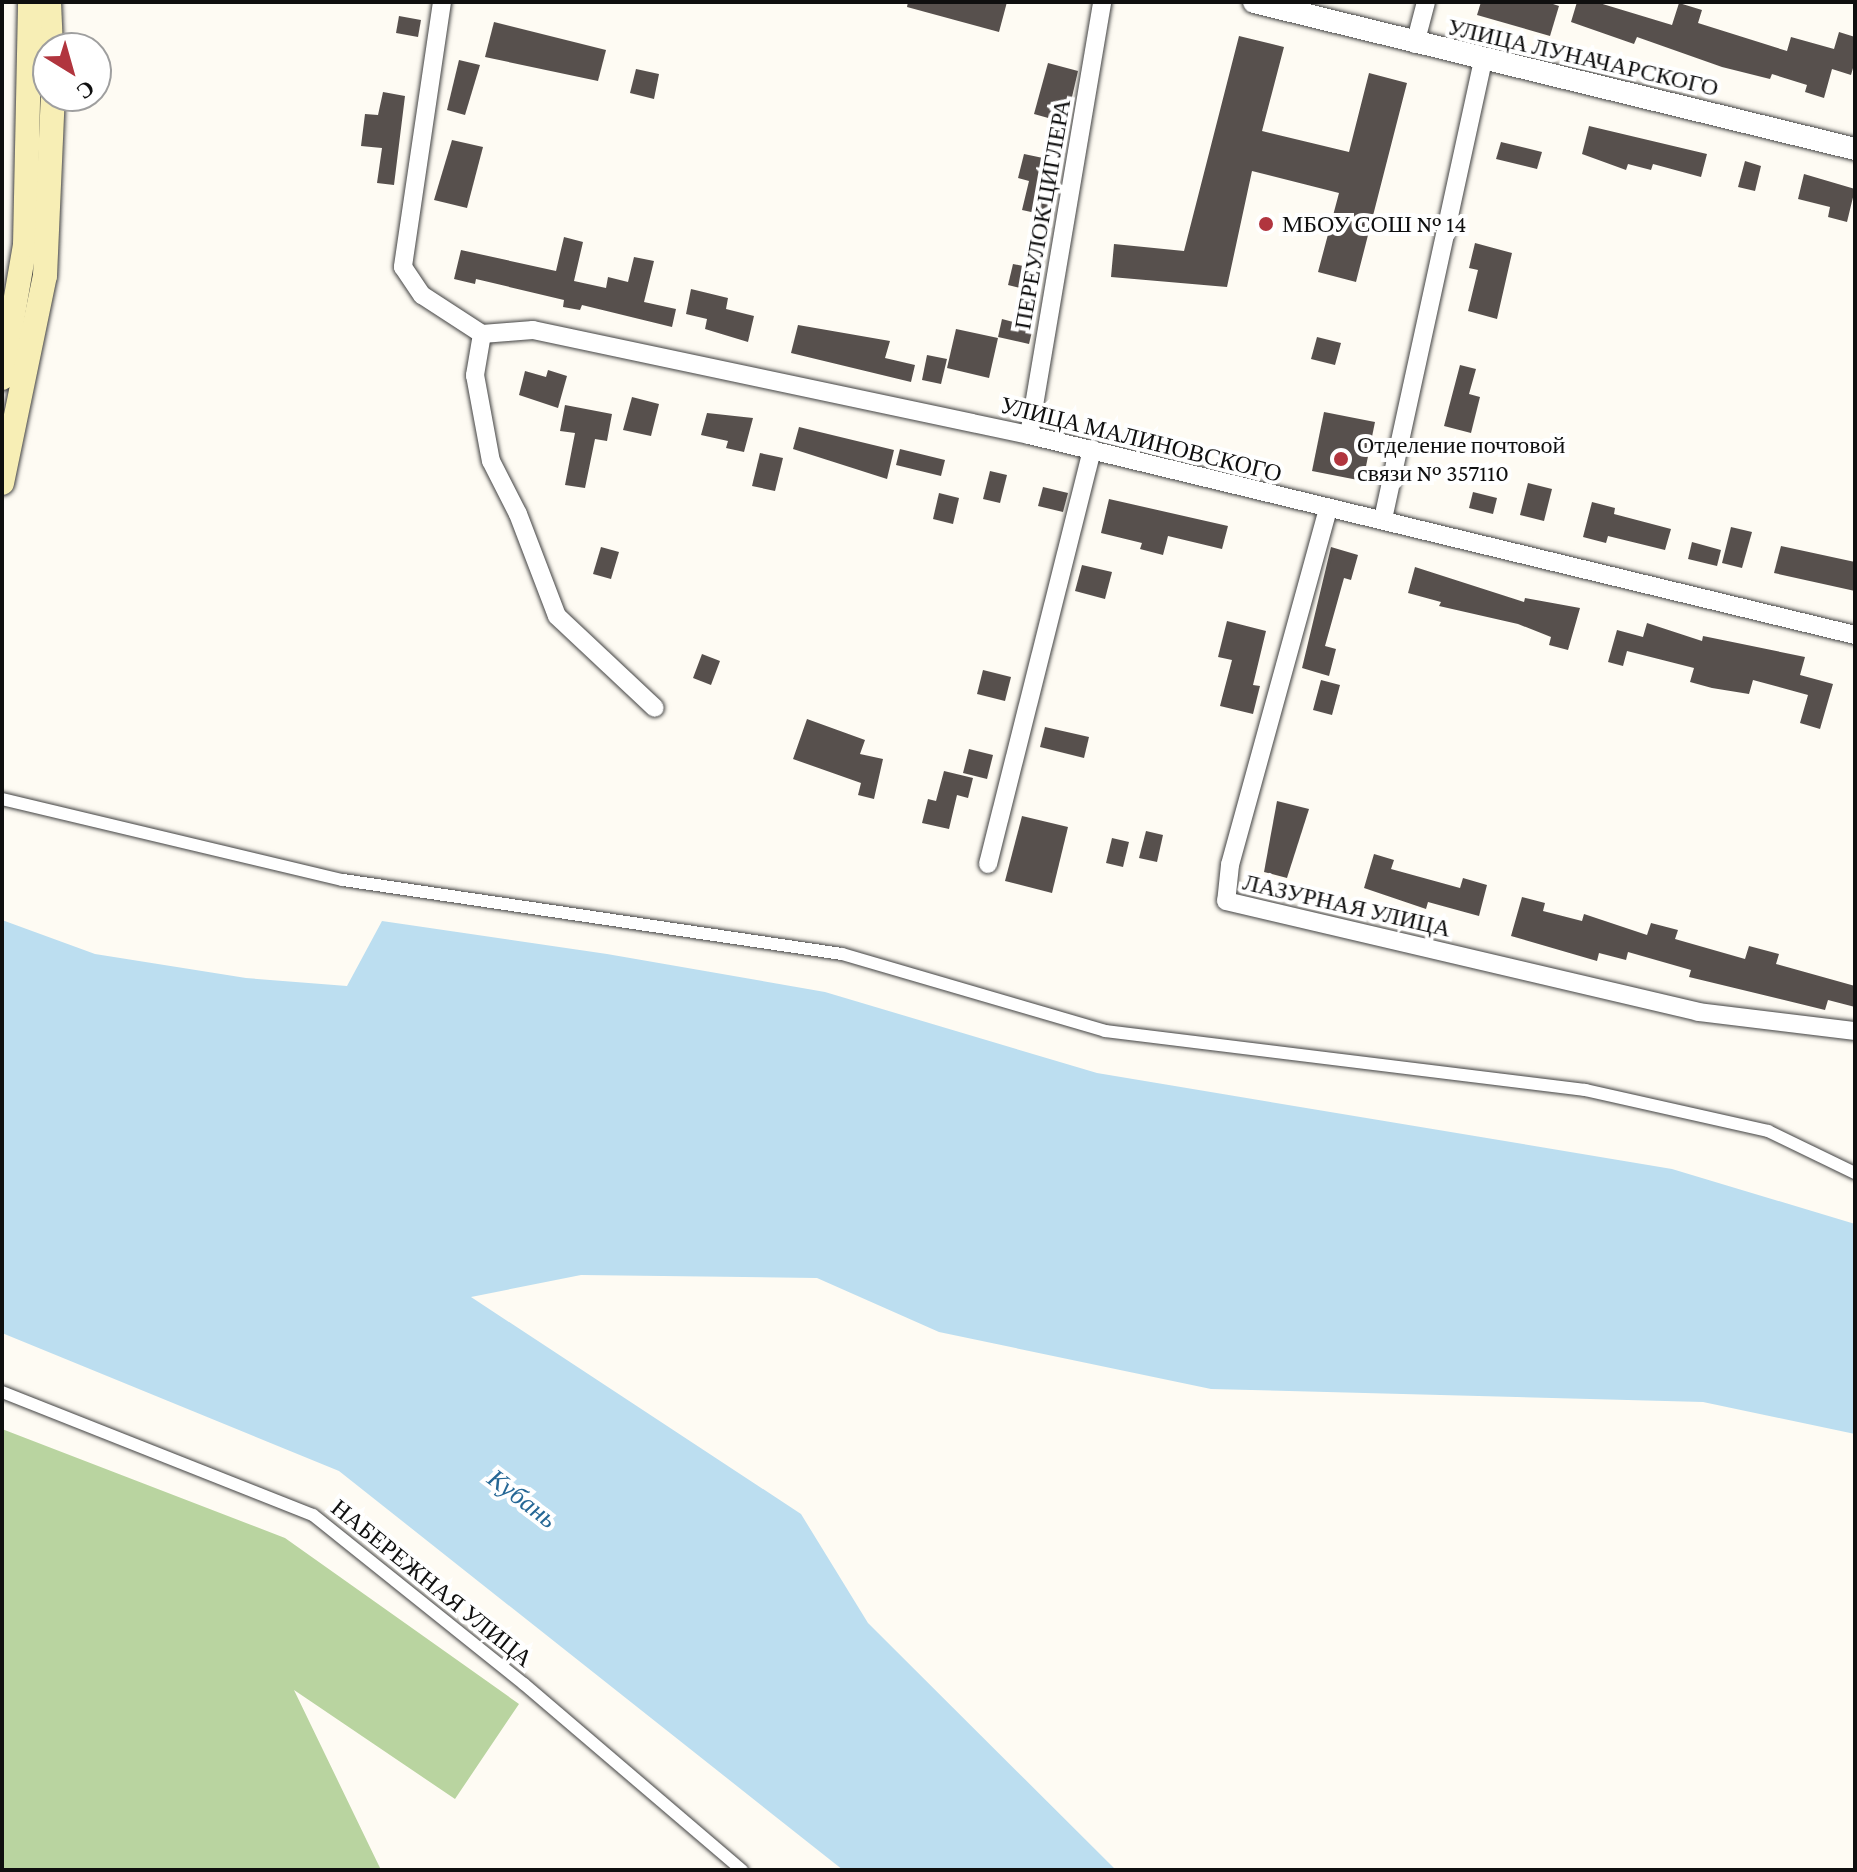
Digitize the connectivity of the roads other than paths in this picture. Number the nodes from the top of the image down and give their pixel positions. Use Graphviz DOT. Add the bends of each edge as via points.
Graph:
graph roads {
  1 [pos="30,2"];
  2 [pos="49,2"];
  3 [pos="442,2"];
  4 [pos="1102,2"];
  5 [pos="1254,2"];
  6 [pos="1426,2"];
  7 [pos="50,32"];
  8 [pos="1415,44"];
  9 [pos="1483,61"];
  10 [pos="52,112"];
  11 [pos="1855,149"];
  12 [pos="482,334"];
  13 [pos="2,378"];
  14 [pos="1029,435"];
  15 [pos="1092,449"];
  16 [pos="2,483"];
  17 [pos="1328,509"];
  18 [pos="1383,519"];
  19 [pos="1855,635"];
  20 [pos="655,708"];
  21 [pos="2,799"];
  22 [pos="988,864"];
  23 [pos="1855,1031"];
  24 [pos="1855,1173"];
  25 [pos="2,1392"];
  26 [pos="742,1870"];
  1 -- 13 [label="main road" via="25,245"];
  2 -- 7 [label="main road"];
  3 -- 12 [label="street" via="403,267 422,295"];
  4 -- 14 [label="street, ПЕРЕУЛОК ЦИГЛЕРА"];
  5 -- 8 [label="street, УЛИЦА ЛУНАЧАРСКОГО"];
  6 -- 8 [label="street"];
  8 -- 9 [label="street, УЛИЦА ЛУНАЧАРСКОГО"];
  9 -- 11 [label="street, УЛИЦА ЛУНАЧАРСКОГО"];
  9 -- 18 [label="street"];
  10 -- 16 [label="main road" via="45,276"];
  12 -- 14 [label="street, УЛИЦА МАЛИНОВСКОГО" via="533,330"];
  12 -- 20 [label="street" via="475,375 491,461 518,514 557,616"];
  14 -- 15 [label="street, УЛИЦА МАЛИНОВСКОГО"];
  15 -- 17 [label="street, УЛИЦА МАЛИНОВСКОГО"];
  15 -- 22 [label="street"];
  17 -- 18 [label="street, УЛИЦА МАЛИНОВСКОГО"];
  17 -- 23 [label="street, ЛАЗУРНАЯ УЛИЦА" via="1230,865 1226,901 1698,1012"];
  18 -- 19 [label="street, УЛИЦА МАЛИНОВСКОГО"];
  21 -- 24 [label="street" via="343,880 842,954 1105,1031 1585,1090 1768,1131"];
  25 -- 26 [label="street, НАБЕРЕЖНАЯ УЛИЦА" via="313,1515 524,1684"];
}
